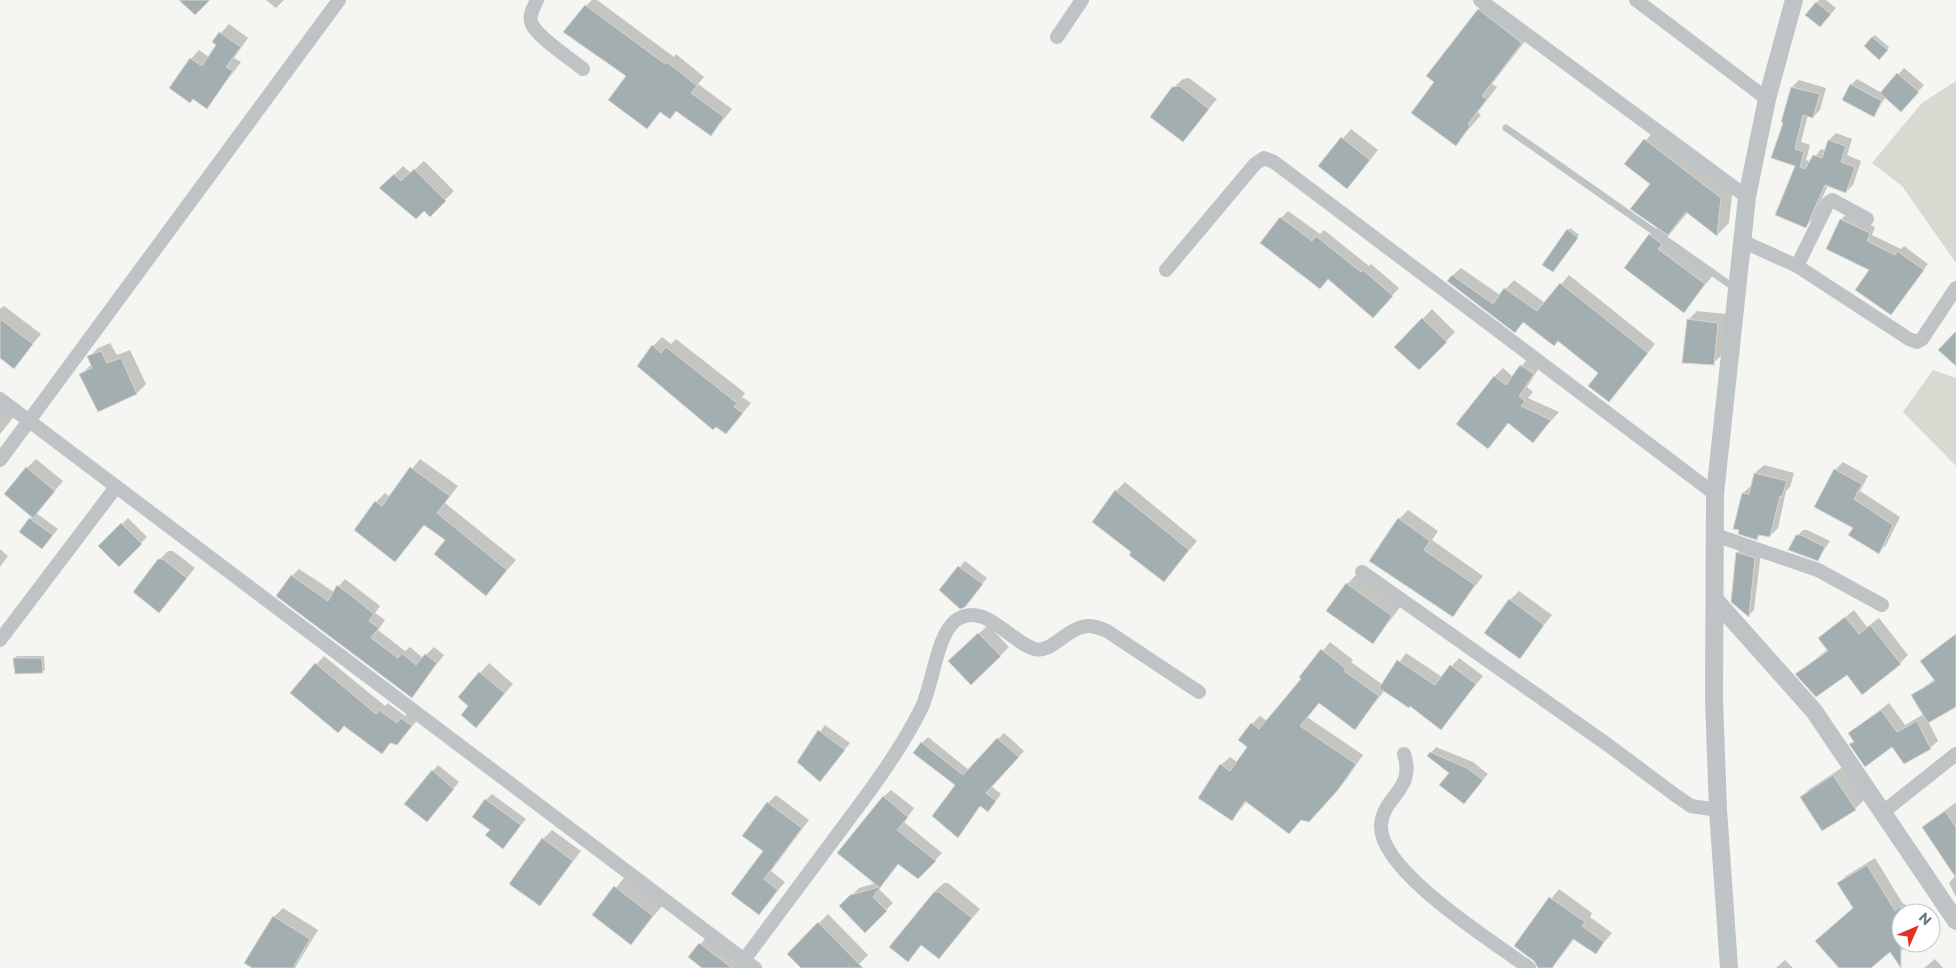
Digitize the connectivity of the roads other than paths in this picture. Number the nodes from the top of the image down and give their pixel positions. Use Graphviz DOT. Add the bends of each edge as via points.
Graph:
graph roads {
  1 [pos="338,0"];
  2 [pos="537,0"];
  3 [pos="1082,0"];
  4 [pos="1480,0"];
  5 [pos="1636,0"];
  6 [pos="1794,0"];
  7 [pos="1057,37"];
  8 [pos="583,69"];
  9 [pos="1767,99"];
  10 [pos="1506,128"];
  11 [pos="1746,197"];
  12 [pos="1867,219"];
  13 [pos="1742,241"];
  14 [pos="1798,266"];
  15 [pos="1166,270"];
  16 [pos="1956,288"];
  17 [pos="1736,289"];
  18 [pos="0,399"];
  19 [pos="30,421"];
  20 [pos="0,460"];
  21 [pos="116,487"];
  22 [pos="1714,494"];
  23 [pos="1715,535"];
  24 [pos="1362,572"];
  25 [pos="1716,601"];
  26 [pos="1882,605"];
  27 [pos="0,640"];
  28 [pos="1199,692"];
  29 [pos="1404,754"];
  30 [pos="1956,754"];
  31 [pos="1718,810"];
  32 [pos="1883,812"];
  33 [pos="1956,921"];
  34 [pos="749,964"];
  35 [pos="1529,968"];
  36 [pos="1729,968"];
  1 -- 19 [label="street"];
  2 -- 8 [label="street" via="531,12 531,22 538,32"];
  3 -- 7 [label="street"];
  4 -- 11 [label="street"];
  5 -- 9 [label="street"];
  6 -- 9 [label="street"];
  9 -- 11 [label="street"];
  10 -- 17 [label="lane"];
  11 -- 13 [label="street"];
  12 -- 14 [label="street" via="1832,200"];
  13 -- 14 [label="street"];
  13 -- 17 [label="street"];
  14 -- 16 [label="street" via="1917,342 1922,340"];
  15 -- 22 [label="street" via="1255,164 1264,158 1274,162"];
  17 -- 22 [label="street"];
  18 -- 19 [label="street"];
  19 -- 20 [label="street"];
  19 -- 21 [label="street"];
  21 -- 27 [label="street"];
  21 -- 34 [label="street"];
  22 -- 23 [label="street"];
  23 -- 25 [label="street"];
  23 -- 26 [label="street" via="1818,570"];
  24 -- 31 [label="street" via="1675,796 1691,806"];
  25 -- 31 [label="street" via="1714,699"];
  25 -- 32 [label="street" via="1814,711"];
  28 -- 34 [label="street" via="1107,631 1090,626 1072,629 1051,646 1038,650 986,618 971,615 956,621 944,635 921,709 880,776"];
  29 -- 35 [label="street" via="1407,777 1385,813 1382,837 1399,865 1422,890"];
  30 -- 32 [label="street"];
  31 -- 36 [label="street"];
  32 -- 33 [label="street"];
}
